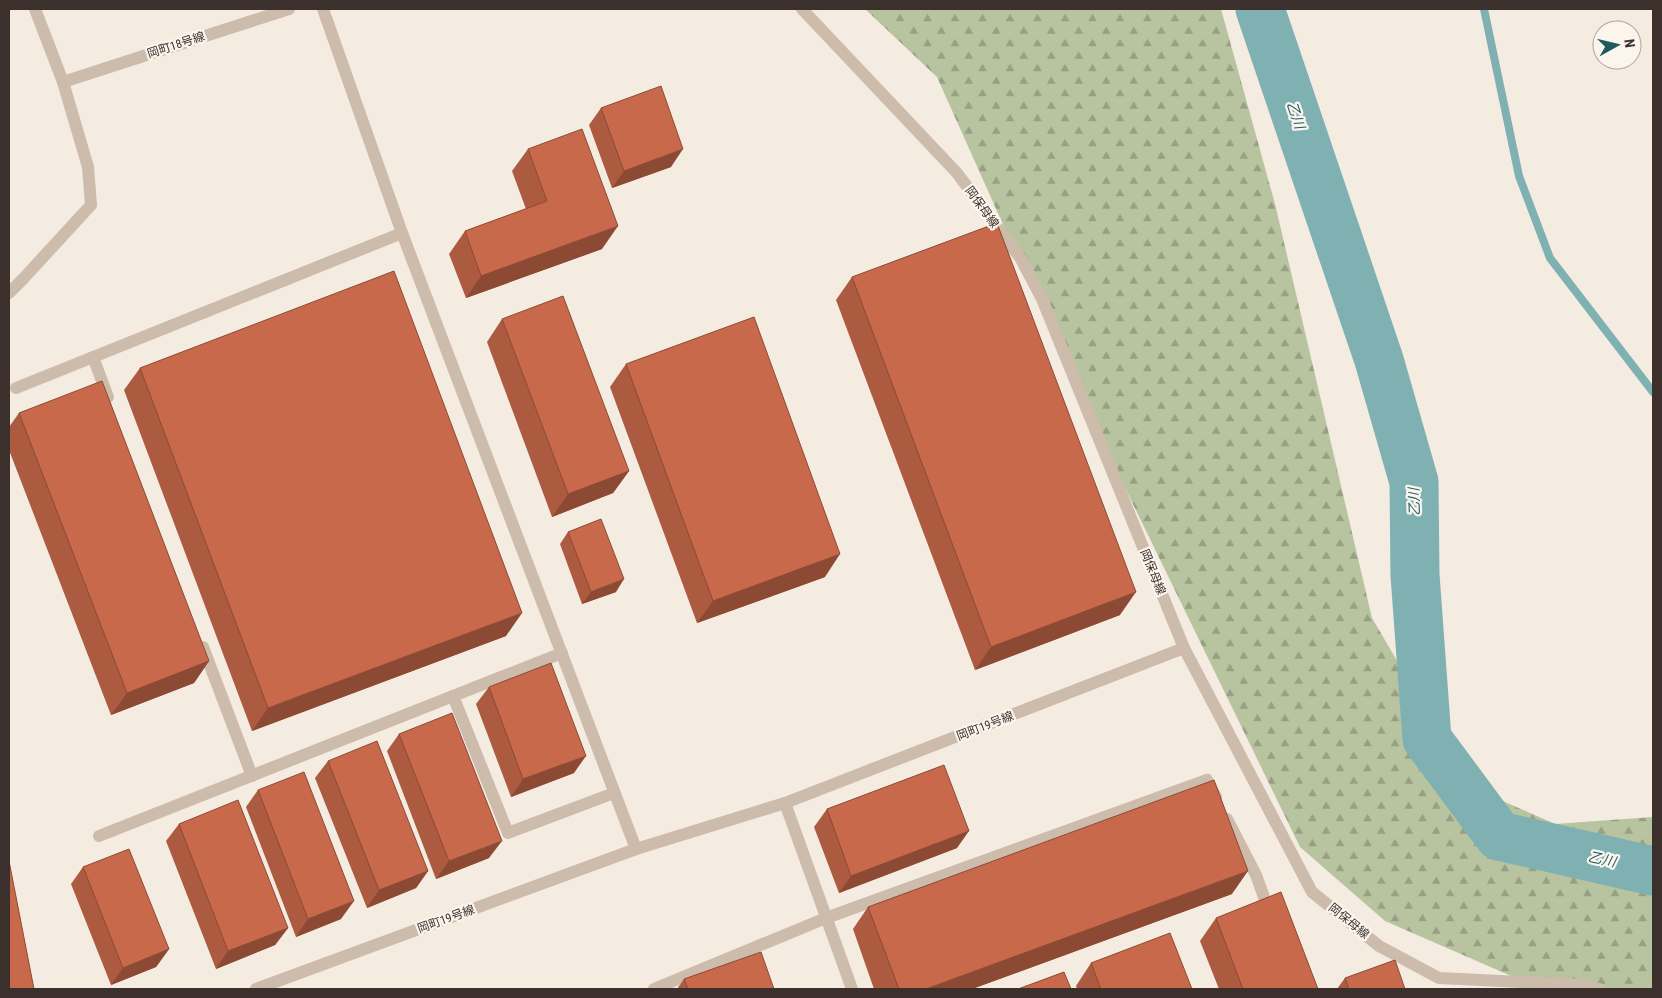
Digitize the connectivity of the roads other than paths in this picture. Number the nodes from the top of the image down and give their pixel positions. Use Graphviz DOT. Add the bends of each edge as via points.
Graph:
graph roads {
  1 [pos="35,9"];
  2 [pos="289,9"];
  3 [pos="324,9"];
  4 [pos="802,9"];
  5 [pos="64,82"];
  6 [pos="402,232"];
  7 [pos="9,293"];
  8 [pos="93,357"];
  9 [pos="16,388"];
  10 [pos="114,413"];
  11 [pos="199,636"];
  12 [pos="1184,648"];
  13 [pos="562,653"];
  14 [pos="453,696"];
  15 [pos="252,776"];
  16 [pos="614,792"];
  17 [pos="785,803"];
  18 [pos="99,836"];
  19 [pos="636,849"];
  20 [pos="826,918"];
  21 [pos="1275,928"];
  22 [pos="256,989"];
  23 [pos="654,989"];
  24 [pos="852,989"];
  25 [pos="1599,989"];
  1 -- 5 [label="street"];
  2 -- 5 [label="street, 岡町18号線"];
  3 -- 6 [label="street"];
  4 -- 12 [label="street, 岡保母線" via="957,173 1021,259 1042,299"];
  5 -- 7 [label="street" via="88,167 91,205"];
  6 -- 8 [label="street"];
  6 -- 13 [label="street"];
  8 -- 9 [label="street"];
  8 -- 10 [label="street"];
  11 -- 15 [label="street"];
  12 -- 17 [label="street, 岡町19号線"];
  12 -- 25 [label="street, 岡保母線" via="1312,892 1379,946 1439,978 1583,985"];
  13 -- 14 [label="street"];
  13 -- 16 [label="street"];
  14 -- 15 [label="street"];
  14 -- 16 [label="street" via="508,833"];
  15 -- 18 [label="street"];
  16 -- 19 [label="street"];
  17 -- 19 [label="street, 岡町19号線"];
  17 -- 20 [label="street"];
  19 -- 22 [label="street, 岡町19号線"];
  20 -- 21 [label="street" via="1207,780 1256,875"];
  20 -- 23 [label="street"];
  20 -- 24 [label="street"];
}
